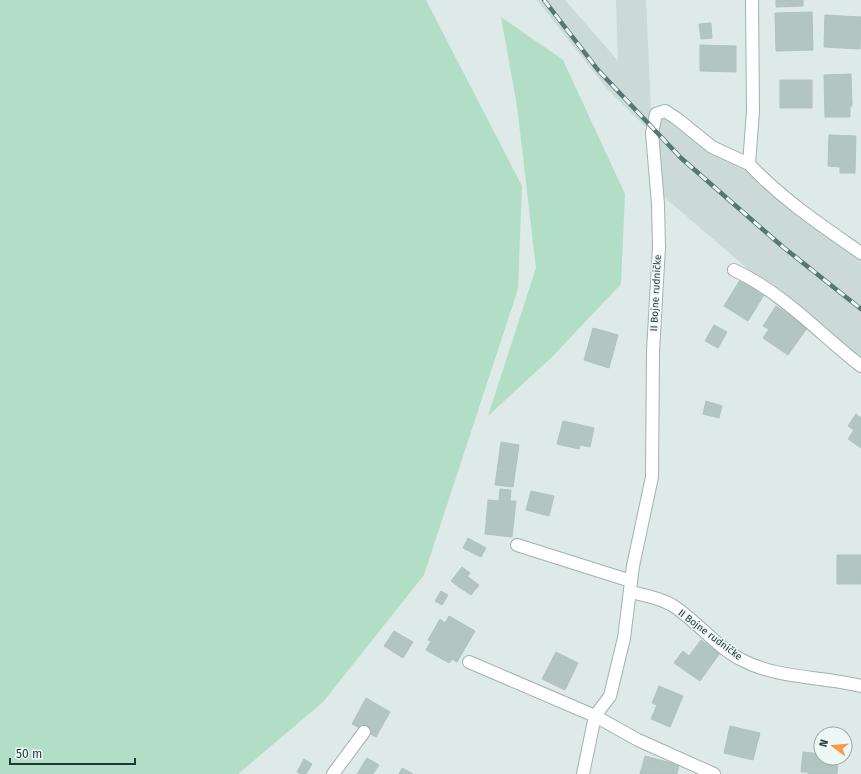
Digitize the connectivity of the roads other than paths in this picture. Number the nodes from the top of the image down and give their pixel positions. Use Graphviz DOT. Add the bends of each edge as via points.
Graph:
graph roads {
  1 [pos="752,0"];
  2 [pos="749,164"];
  3 [pos="861,254"];
  4 [pos="734,270"];
  5 [pos="861,366"];
  6 [pos="517,545"];
  7 [pos="631,586"];
  8 [pos="469,662"];
  9 [pos="861,686"];
  10 [pos="595,716"];
  11 [pos="364,732"];
  12 [pos="333,774"];
  13 [pos="583,774"];
  14 [pos="714,774"];
  1 -- 2 [label="street" via="753,111"];
  2 -- 3 [label="street, II Bojne rudničke" via="797,209"];
  2 -- 7 [label="street, II Bojne rudničke" via="712,147 665,111 656,114 652,132 659,247 653,351 652,477"];
  4 -- 5 [label="street" via="790,304 828,340"];
  6 -- 7 [label="street, II Bojne rudničke"];
  7 -- 9 [label="street, II Bojne rudničke" via="672,605 741,660 764,669"];
  7 -- 10 [label="street, II Bojne rudničke" via="624,638 610,696"];
  8 -- 10 [label="street"];
  10 -- 13 [label="street"];
  10 -- 14 [label="street" via="638,740"];
  11 -- 12 [label="street"];
}
